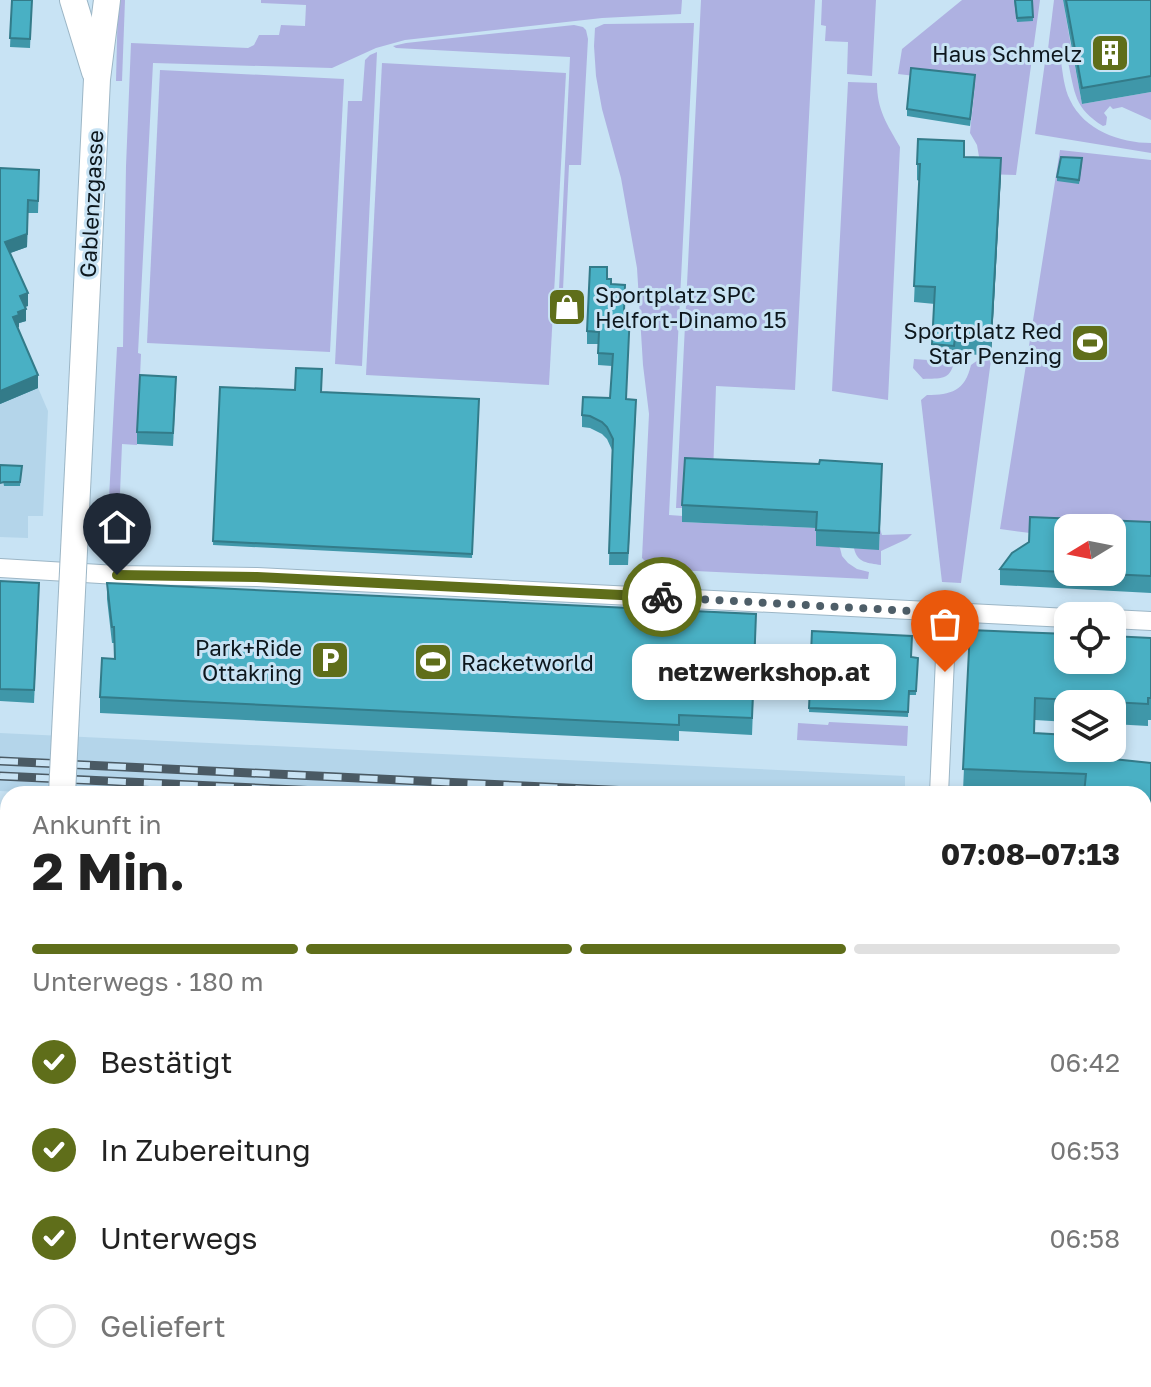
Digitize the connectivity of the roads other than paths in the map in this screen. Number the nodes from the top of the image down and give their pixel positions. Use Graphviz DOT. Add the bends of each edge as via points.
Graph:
graph roads {
  1 [pos="73,0"];
  2 [pos="107,0"];
  3 [pos="97,79"];
  4 [pos="0,568"];
  5 [pos="947,613"];
  6 [pos="1054,617"];
  7 [pos="1126,620"];
  8 [pos="1151,621"];
  9 [pos="62,786"];
  10 [pos="939,786"];
  1 -- 3 [label="main road"];
  2 -- 3 [label="main road, Gablenzgasse"];
  3 -- 9 [label="main road, Gablenzgasse, bridge"];
  4 -- 5 [label="street"];
  5 -- 6 [label="street"];
  5 -- 10 [label="street"];
  7 -- 8 [label="street"];
}
